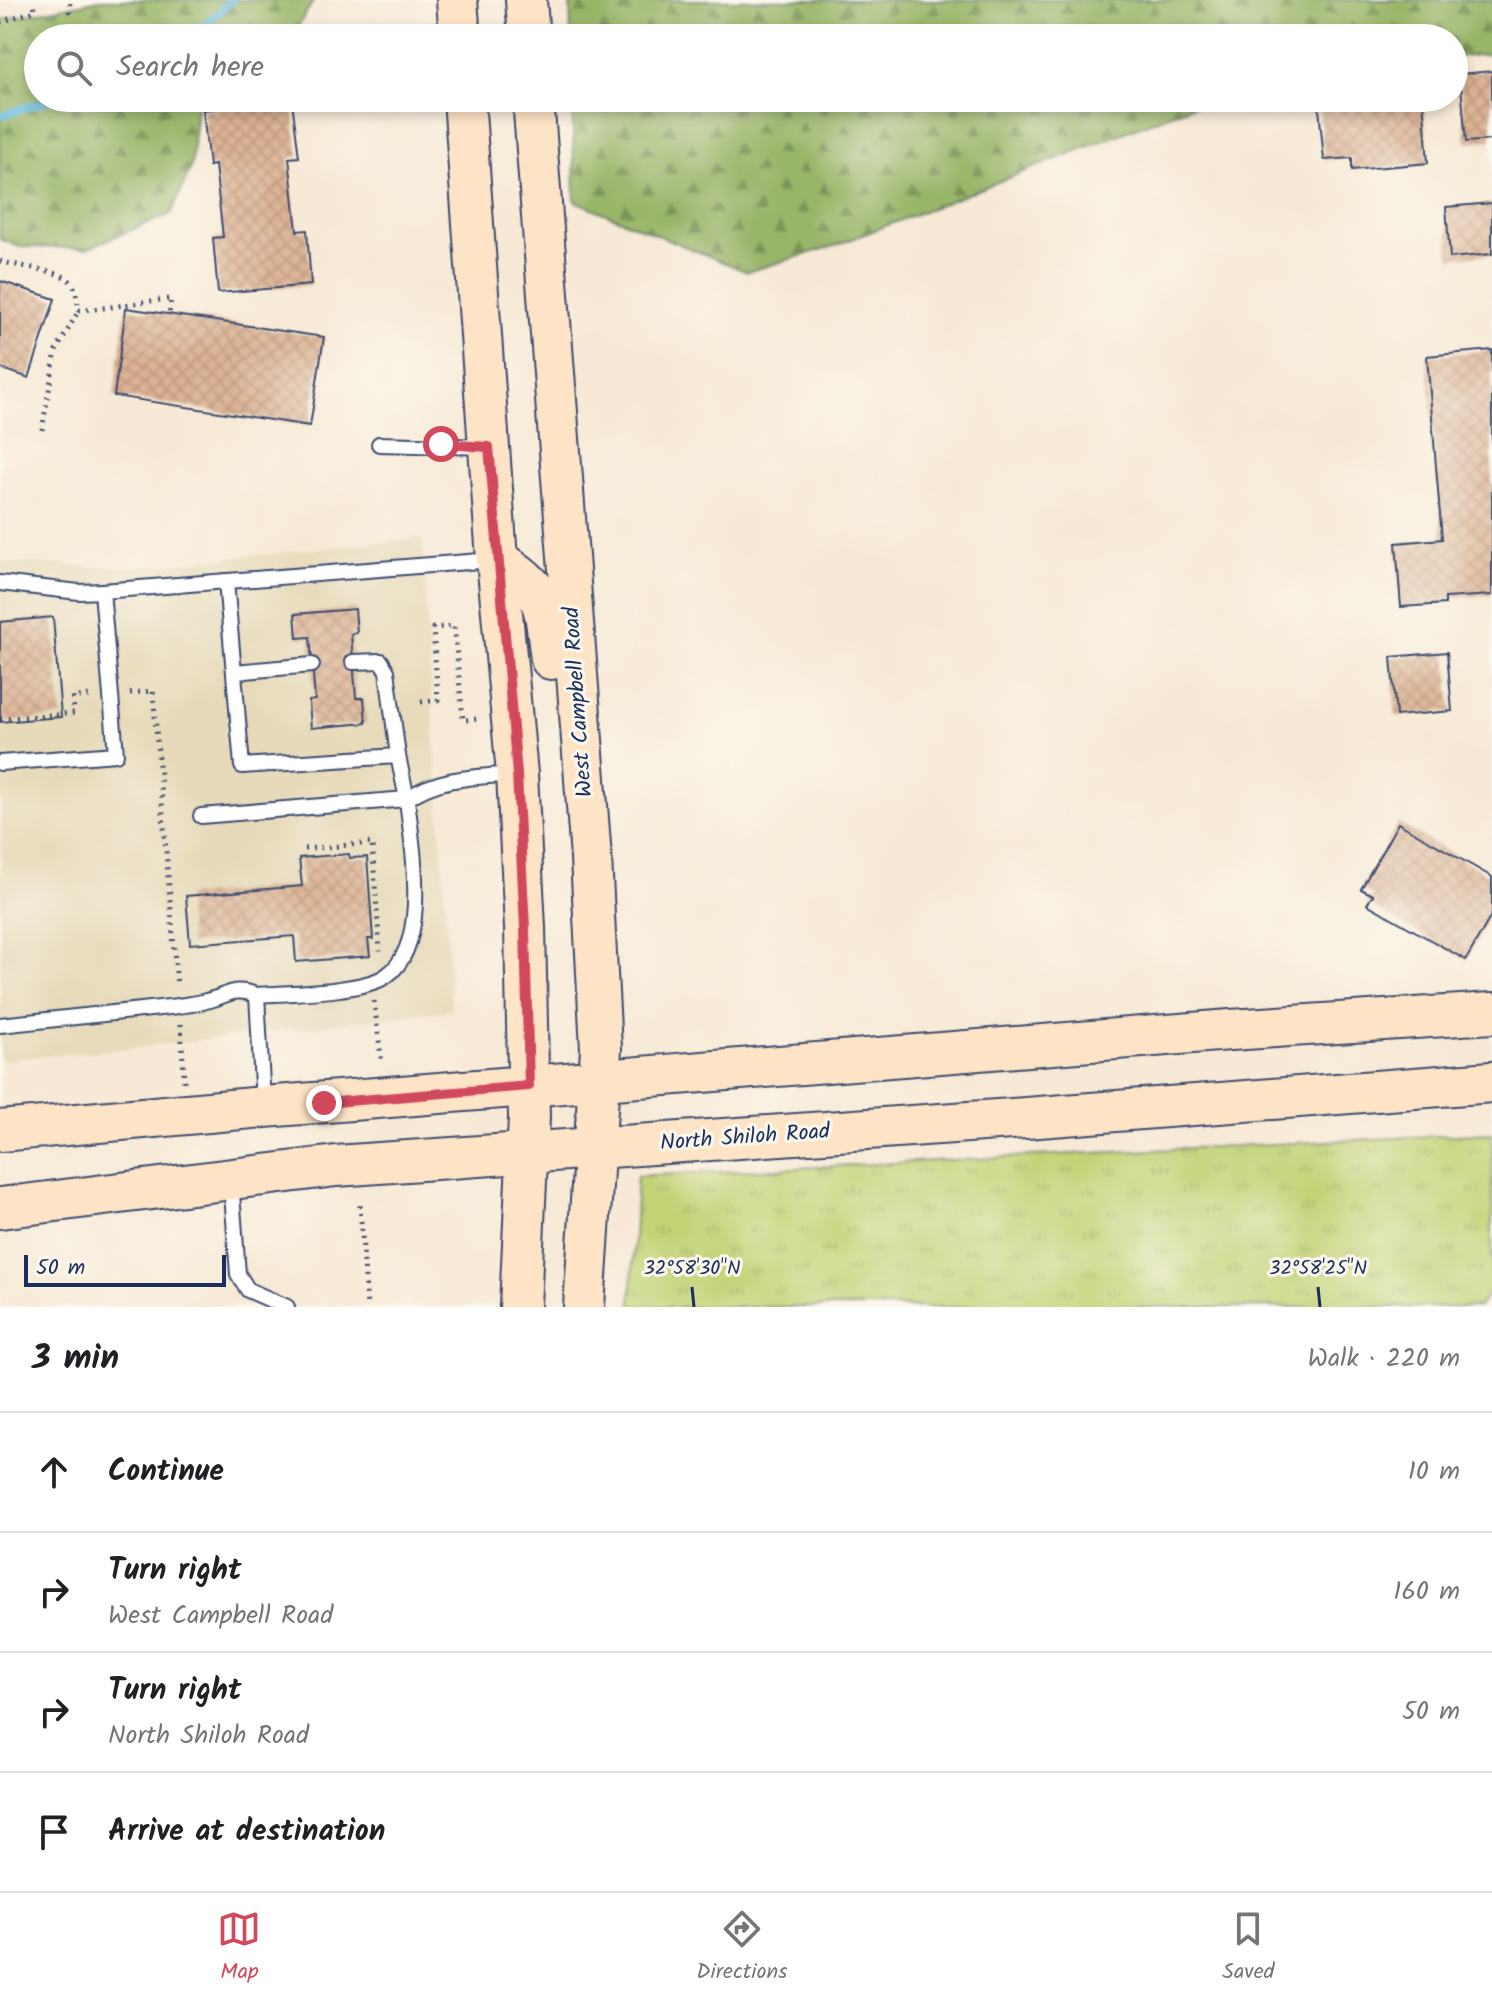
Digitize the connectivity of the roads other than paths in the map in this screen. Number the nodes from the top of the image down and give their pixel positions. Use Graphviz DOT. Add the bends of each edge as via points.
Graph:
graph roads {
  1 [pos="457,0"];
  2 [pos="526,0"];
  3 [pos="459,24"];
  4 [pos="528,24"];
  5 [pos="465,112"];
  6 [pos="534,112"];
  7 [pos="379,444"];
  8 [pos="489,447"];
  9 [pos="497,559"];
  10 [pos="226,581"];
  11 [pos="0,583"];
  12 [pos="102,591"];
  13 [pos="353,662"];
  14 [pos="312,665"];
  15 [pos="234,672"];
  16 [pos="398,756"];
  17 [pos="0,763"];
  18 [pos="517,774"];
  19 [pos="407,799"];
  20 [pos="201,816"];
  21 [pos="591,858"];
  22 [pos="257,995"];
  23 [pos="1492,1013"];
  24 [pos="0,1025"];
  25 [pos="600,1081"];
  26 [pos="1492,1082"];
  27 [pos="529,1086"];
  28 [pos="264,1107"];
  29 [pos="0,1131"];
  30 [pos="596,1149"];
  31 [pos="528,1154"];
  32 [pos="231,1177"];
  33 [pos="0,1208"];
  34 [pos="287,1307"];
  35 [pos="520,1307"];
  36 [pos="584,1307"];
  1 -- 3 [label="main road"];
  2 -- 4 [label="main road"];
  5 -- 8 [label="main road"];
  6 -- 21 [label="main road, West Campbell Road"];
  7 -- 8 [label="lane"];
  8 -- 9 [label="main road"];
  9 -- 10 [label="lane"];
  9 -- 18 [label="main road"];
  9 -- 21 [label="main road" via="526,578 543,600 570,788"];
  10 -- 12 [label="lane"];
  10 -- 15 [label="lane"];
  11 -- 12 [label="lane"];
  12 -- 17 [label="lane" via="116,754"];
  13 -- 16 [label="lane" via="381,661 387,671"];
  14 -- 15 [label="lane"];
  15 -- 16 [label="lane" via="242,766"];
  16 -- 19 [label="lane"];
  18 -- 19 [label="lane" via="447,781"];
  18 -- 27 [label="main road"];
  19 -- 20 [label="lane"];
  19 -- 22 [label="lane" via="416,915 408,950 386,976 356,986"];
  21 -- 25 [label="main road, West Campbell Road"];
  22 -- 24 [label="lane" via="229,991 179,1006"];
  22 -- 28 [label="lane"];
  23 -- 25 [label="main road"];
  25 -- 27 [label="main road"];
  25 -- 30 [label="main road, West Campbell Road"];
  26 -- 30 [label="main road, North Shiloh Road"];
  27 -- 28 [label="main road"];
  27 -- 31 [label="main road"];
  28 -- 29 [label="main road"];
  30 -- 31 [label="main road, North Shiloh Road"];
  30 -- 36 [label="main road, West Campbell Road"];
  31 -- 32 [label="main road, North Shiloh Road"];
  31 -- 35 [label="main road"];
  32 -- 33 [label="main road, North Shiloh Road"];
  32 -- 34 [label="lane" via="238,1274 248,1290"];
}
